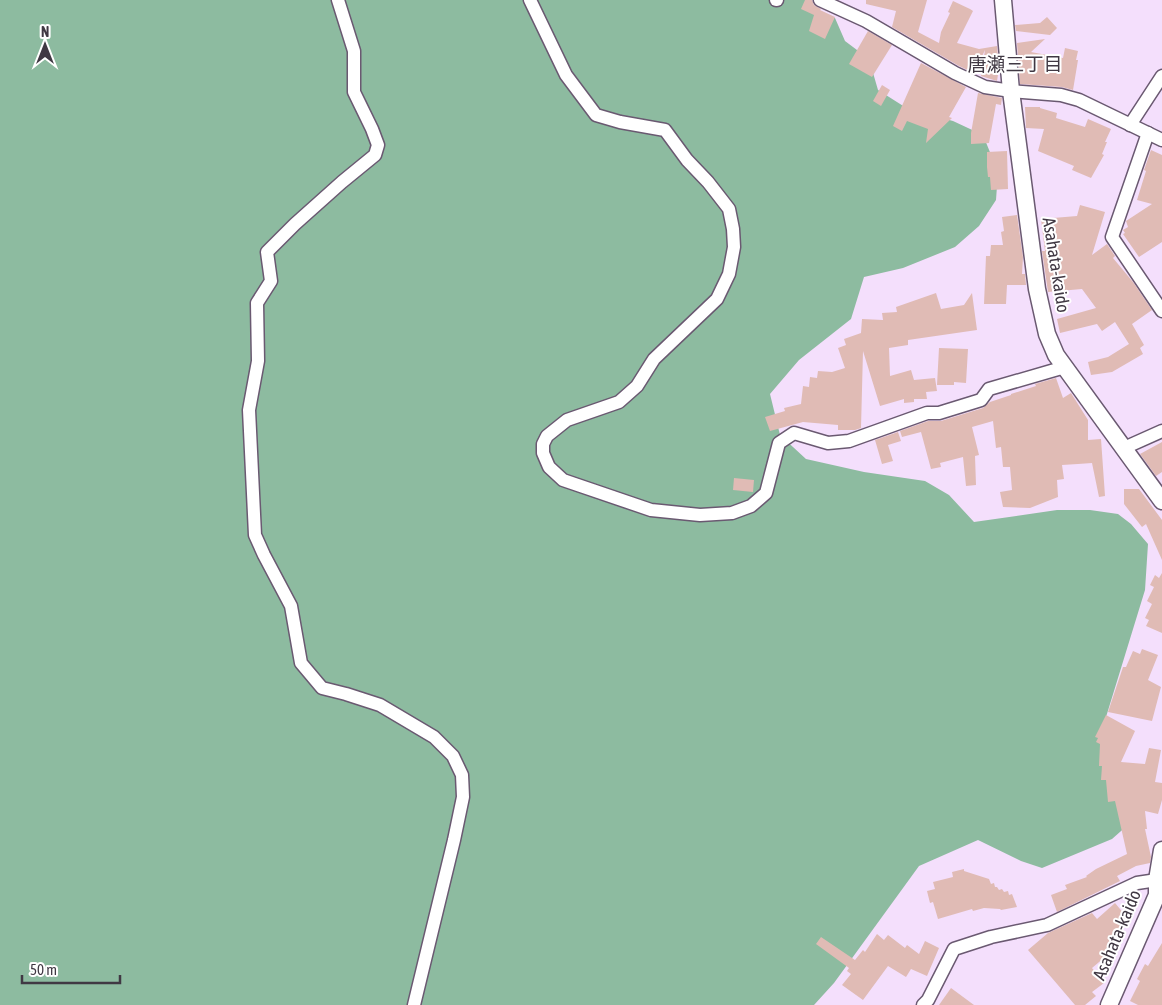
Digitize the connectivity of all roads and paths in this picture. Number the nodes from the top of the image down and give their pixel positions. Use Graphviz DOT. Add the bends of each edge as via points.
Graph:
graph roads {
  1 [pos="338,0"];
  2 [pos="530,0"];
  3 [pos="820,0"];
  4 [pos="1003,0"];
  5 [pos="1162,76"];
  6 [pos="1010,91"];
  7 [pos="1130,124"];
  8 [pos="1148,133"];
  9 [pos="1162,140"];
  10 [pos="1162,311"];
  11 [pos="1064,367"];
  12 [pos="1162,431"];
  13 [pos="1124,448"];
  14 [pos="1162,501"];
  15 [pos="1162,850"];
  16 [pos="1157,888"];
  17 [pos="1162,914"];
  18 [pos="414,1005"];
  19 [pos="923,1005"];
  20 [pos="1110,1005"];
  1 -- 18 [label="street" via="354,51 354,92 378,145 375,155 267,252 271,282 257,302 258,361 249,410 256,535 291,606 302,663 322,688 380,705 434,737 453,756 462,775 463,797"];
  2 -- 11 [label="street" via="566,75 596,114 665,130 729,209 733,229 734,247 729,274 717,300 654,359 637,386 619,402 567,420 547,436 543,453 549,468 563,480 651,510 700,515 732,514 751,506 766,493 779,443 794,433 828,443 849,441 927,413 939,413 981,400 989,390"];
  3 -- 6 [label="street" via="866,21 955,73 985,86"];
  4 -- 6 [label="street, Asahata-kaido"];
  5 -- 7 [label="street"];
  6 -- 7 [label="street" via="1061,95"];
  6 -- 11 [label="street, Asahata-kaido" via="1038,289 1047,334"];
  7 -- 8 [label="street"];
  8 -- 9 [label="street"];
  8 -- 10 [label="street" via="1112,237"];
  11 -- 13 [label="street, Asahata-kaido"];
  12 -- 13 [label="street"];
  13 -- 14 [label="street, Asahata-kaido"];
  15 -- 16 [label="street, Asahata-kaido"];
  16 -- 17 [label="street"];
  16 -- 19 [label="street" via="1137,883 1047,924 991,937 954,950"];
  16 -- 20 [label="street, Asahata-kaido"];
}
